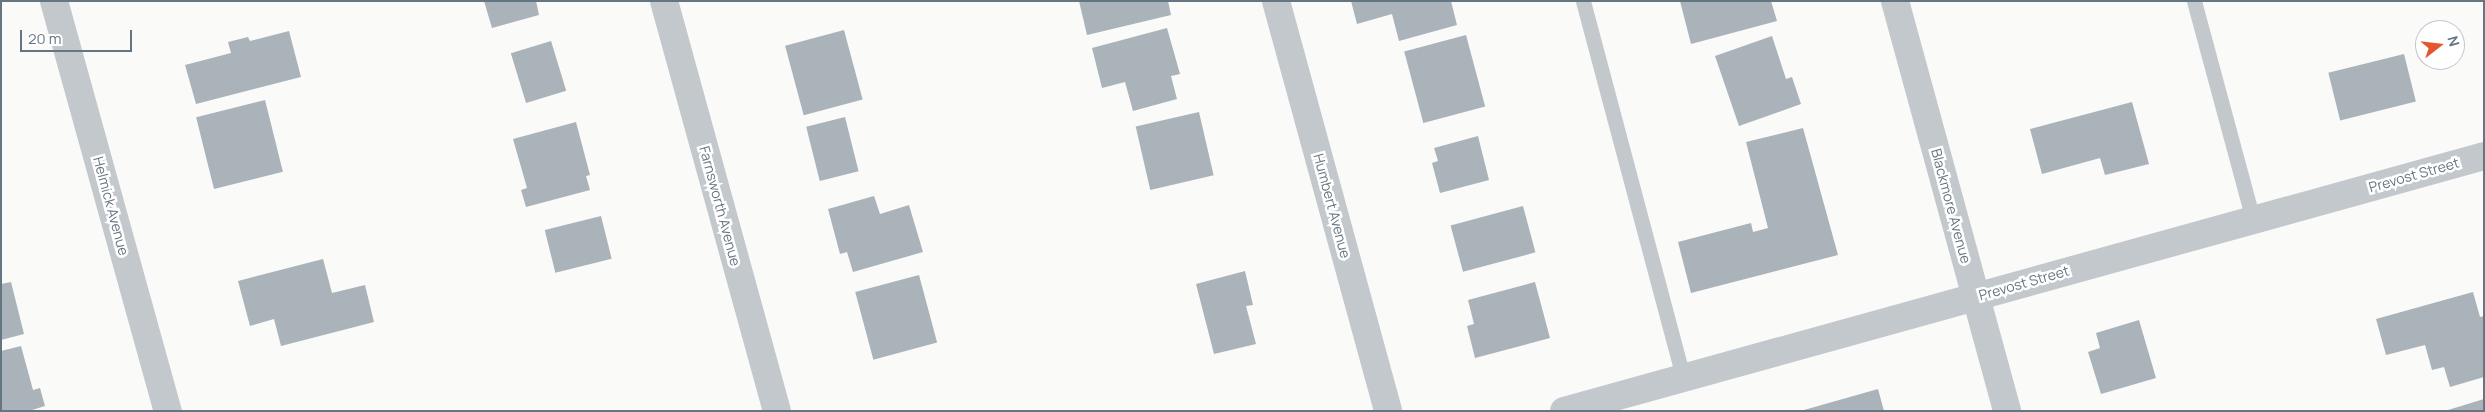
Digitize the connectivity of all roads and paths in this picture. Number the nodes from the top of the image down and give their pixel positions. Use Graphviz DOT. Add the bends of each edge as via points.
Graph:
graph roads {
  1 [pos="54,1"];
  2 [pos="664,1"];
  3 [pos="1276,1"];
  4 [pos="1583,1"];
  5 [pos="1895,1"];
  6 [pos="2194,1"];
  7 [pos="2484,156"];
  8 [pos="2254,220"];
  9 [pos="1976,297"];
  10 [pos="1683,378"];
  11 [pos="168,411"];
  12 [pos="777,411"];
  13 [pos="1388,411"];
  14 [pos="1564,411"];
  15 [pos="2007,411"];
  1 -- 11 [label="street, Helmick Avenue"];
  2 -- 12 [label="street, Farnsworth Avenue"];
  3 -- 13 [label="street, Humbert Avenue"];
  4 -- 10 [label="lane"];
  5 -- 9 [label="street, Blackmore Avenue"];
  6 -- 8 [label="lane"];
  7 -- 8 [label="street, Prevost Street"];
  8 -- 9 [label="street, Prevost Street"];
  9 -- 10 [label="street, Prevost Street"];
  9 -- 15 [label="street, Blackmore Avenue"];
  10 -- 14 [label="street, Prevost Street"];
}
